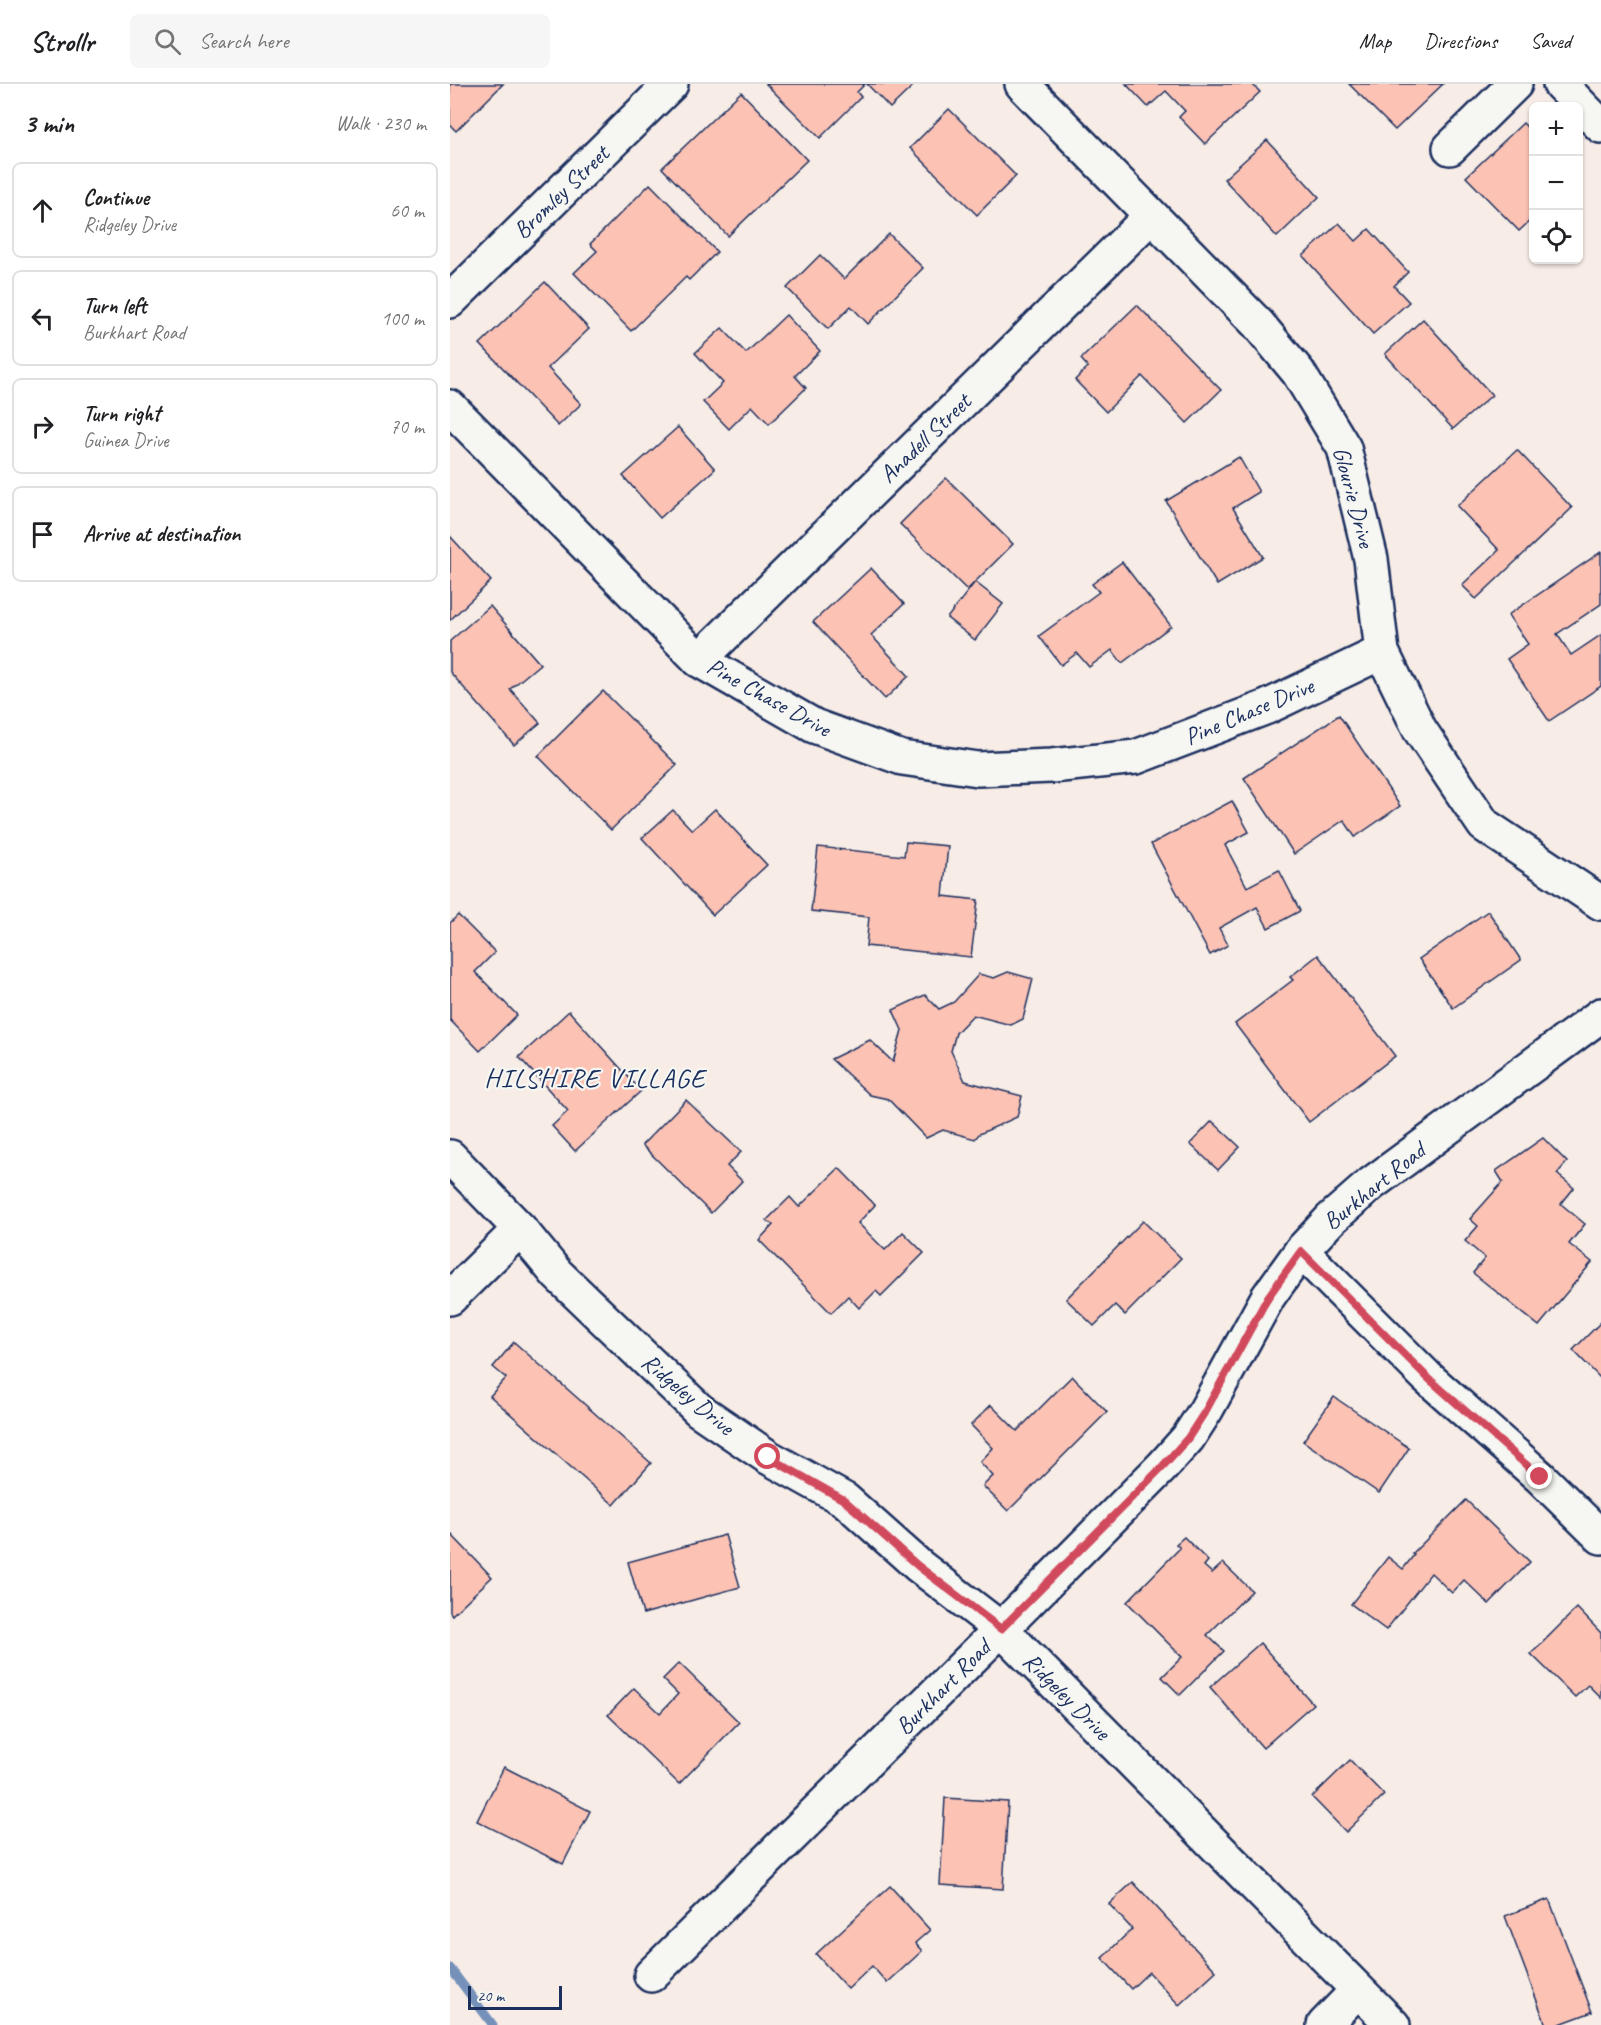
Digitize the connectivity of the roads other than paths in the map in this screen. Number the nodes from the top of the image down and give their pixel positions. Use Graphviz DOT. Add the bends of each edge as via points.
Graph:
graph roads {
  1 [pos="671,84"];
  2 [pos="1022,84"];
  3 [pos="1515,84"];
  4 [pos="1560,84"];
  5 [pos="1601,126"];
  6 [pos="1450,148"];
  7 [pos="1151,216"];
  8 [pos="450,301"];
  9 [pos="450,407"];
  10 [pos="1382,652"];
  11 [pos="699,660"];
  12 [pos="1601,903"];
  13 [pos="1601,1015"];
  14 [pos="450,1157"];
  15 [pos="520,1229"];
  16 [pos="1301,1251"];
  17 [pos="450,1298"];
  18 [pos="1601,1537"];
  19 [pos="1001,1629"];
  20 [pos="651,1975"];
  21 [pos="1357,1991"];
  22 [pos="1324,2025"];
  23 [pos="1393,2025"];
  1 -- 8 [label="street, Bromley Street"];
  2 -- 7 [label="street, Glourie Drive"];
  3 -- 6 [label="street"];
  4 -- 5 [label="street"];
  7 -- 10 [label="street, Glourie Drive" via="1258,324 1298,372 1344,448 1371,559"];
  7 -- 11 [label="street, Anadell Street"];
  9 -- 11 [label="street, Pine Chase Drive"];
  10 -- 11 [label="street, Pine Chase Drive" via="1267,707 1136,757 978,769 902,758 814,726"];
  10 -- 12 [label="street, Glourie Drive" via="1420,730 1484,825"];
  13 -- 16 [label="street, Burkhart Road" via="1371,1184"];
  14 -- 15 [label="street, Ridgeley Drive"];
  15 -- 17 [label="street"];
  15 -- 19 [label="street, Ridgeley Drive" via="556,1274 699,1410 768,1457 844,1500 918,1566"];
  16 -- 18 [label="street" via="1427,1377"];
  16 -- 19 [label="street, Burkhart Road" via="1268,1297 1188,1438"];
  19 -- 20 [label="street, Burkhart Road"];
  19 -- 21 [label="street, Ridgeley Drive"];
  21 -- 22 [label="street"];
  21 -- 23 [label="street, Ridgeley Drive"];
}
